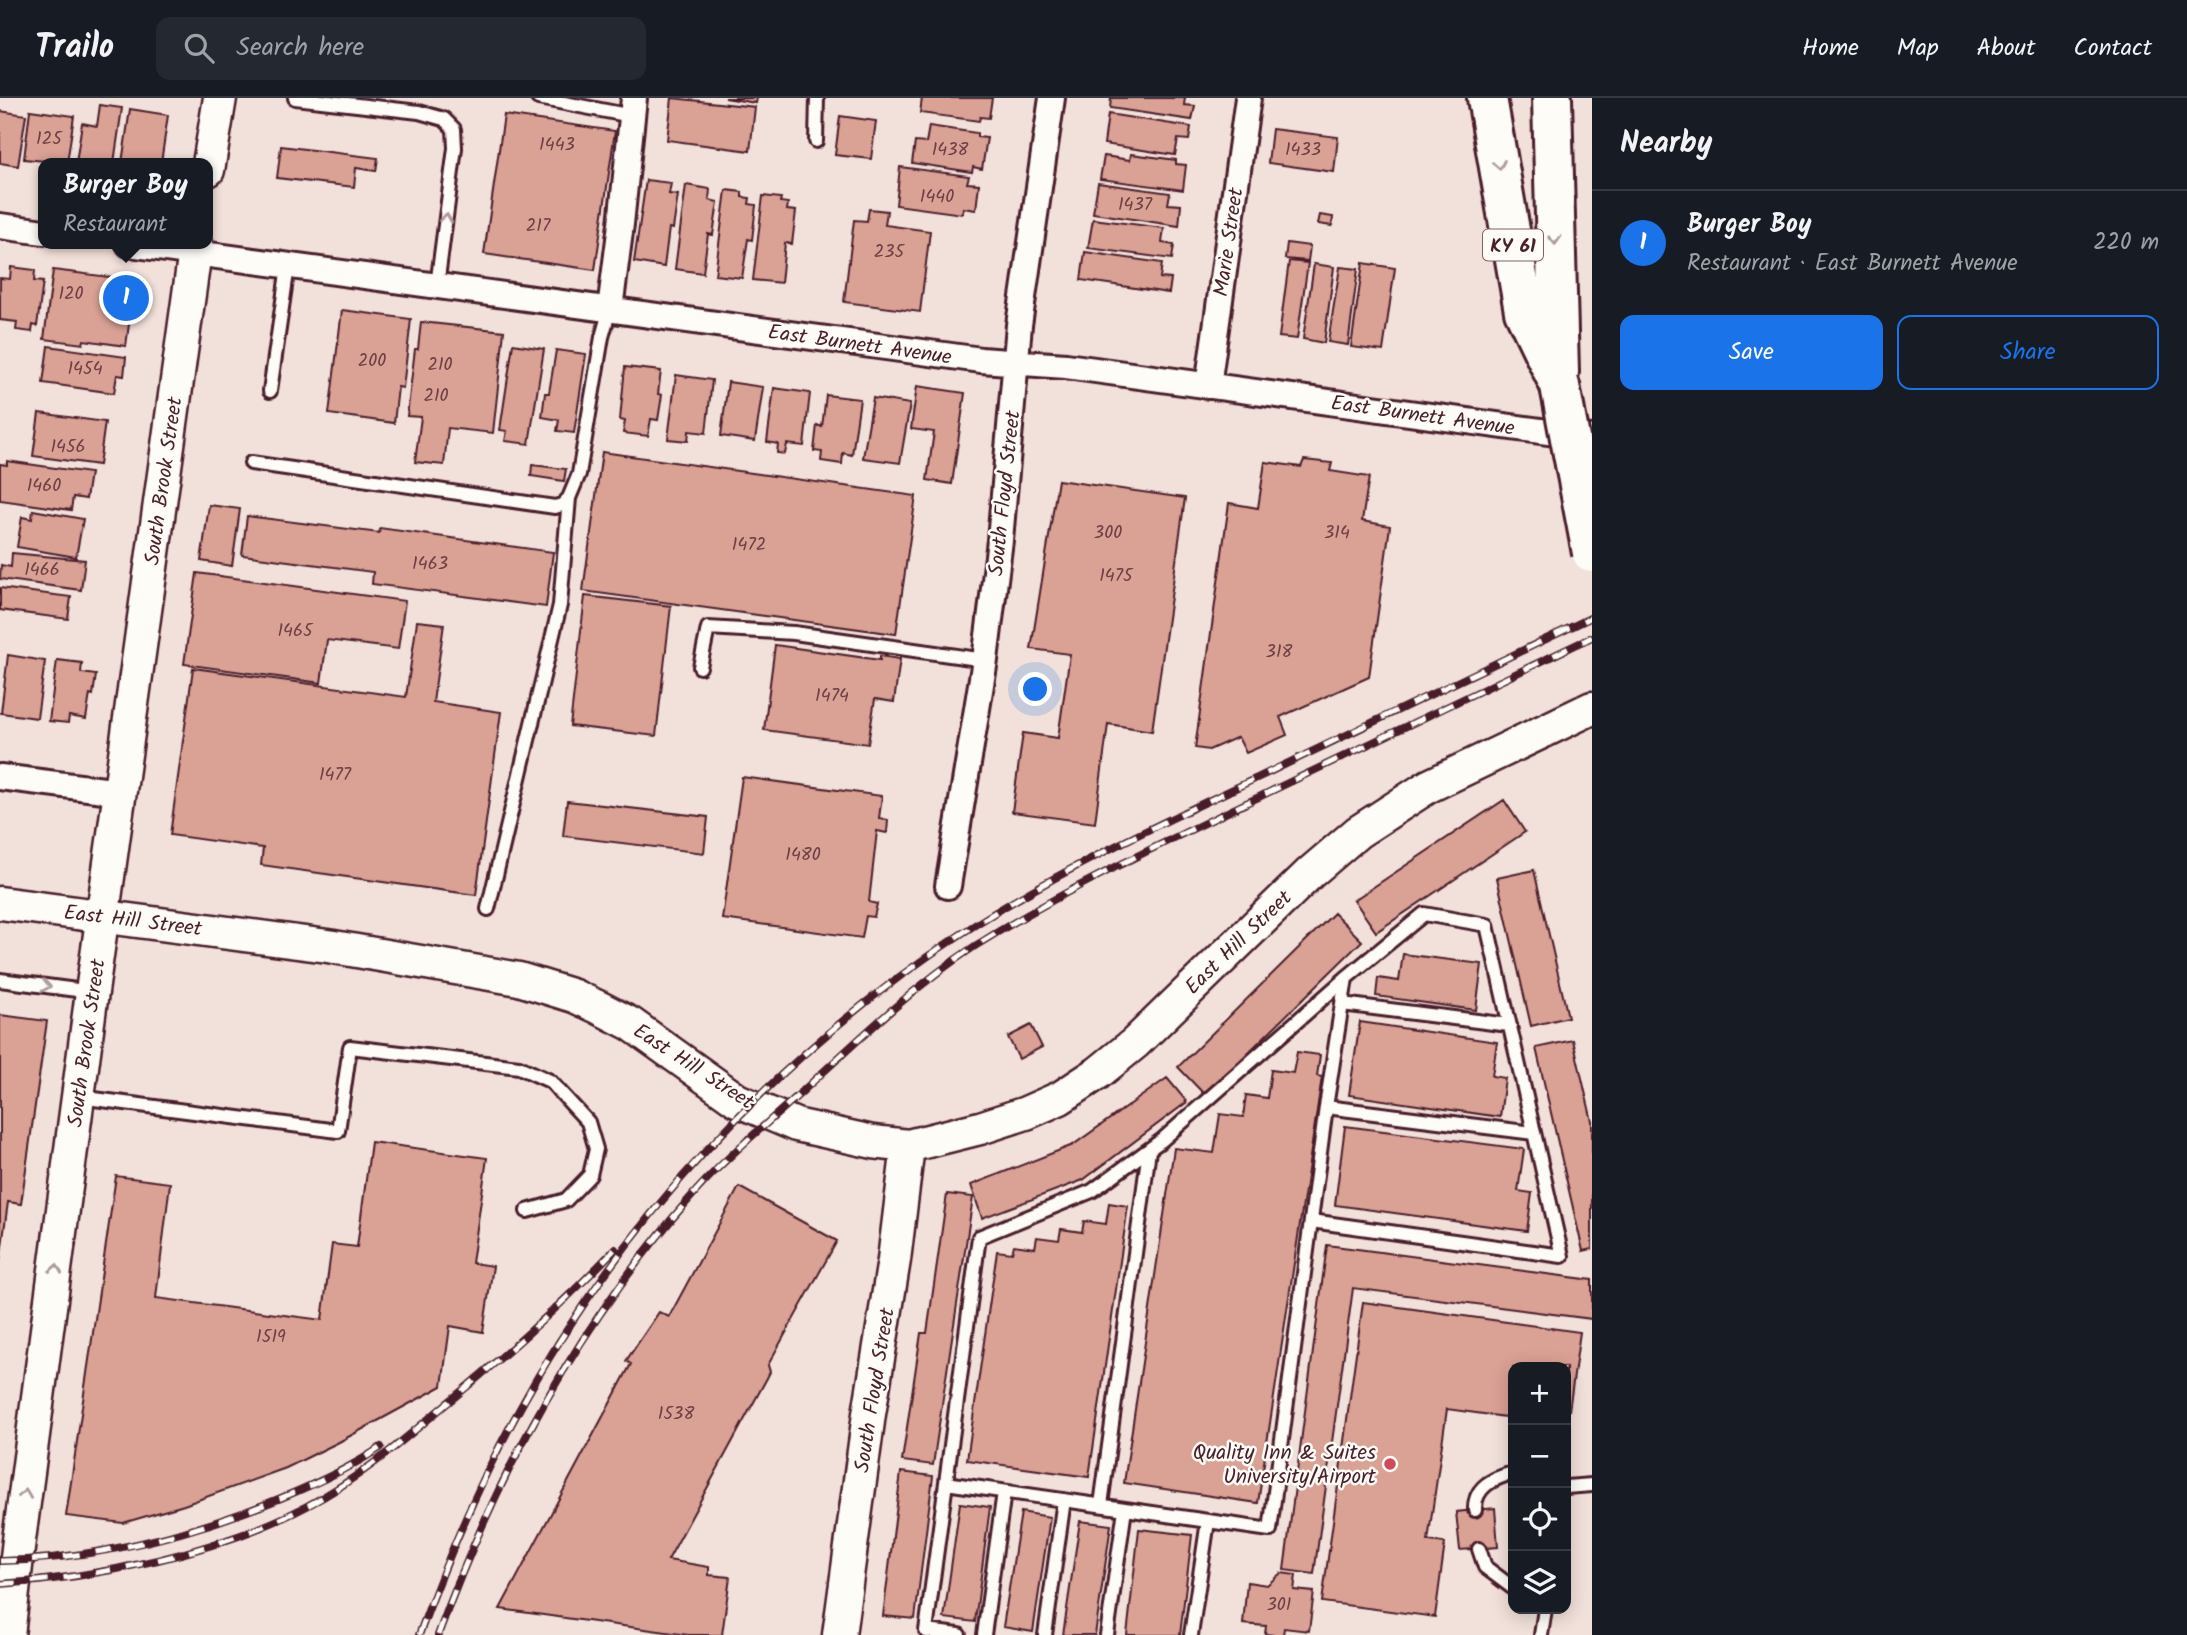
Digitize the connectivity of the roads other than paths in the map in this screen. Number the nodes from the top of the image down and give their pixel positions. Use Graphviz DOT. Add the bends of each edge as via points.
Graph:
graph roads {
  1 [pos="220,98"];
  2 [pos="295,98"];
  3 [pos="538,98"];
  4 [pos="817,98"];
  5 [pos="1052,98"];
  6 [pos="1248,98"];
  7 [pos="1487,98"];
  8 [pos="1552,98"];
  9 [pos="633,107"];
  10 [pos="816,141"];
  11 [pos="210,158"];
  12 [pos="0,226"];
  13 [pos="38,231"];
  14 [pos="196,249"];
  15 [pos="201,249"];
  16 [pos="288,265"];
  17 [pos="437,286"];
  18 [pos="610,310"];
  19 [pos="1016,362"];
  20 [pos="1208,386"];
  21 [pos="1560,386"];
  22 [pos="270,391"];
  23 [pos="1592,438"];
  24 [pos="251,463"];
  25 [pos="569,498"];
  26 [pos="1592,553"];
  27 [pos="985,660"];
  28 [pos="700,667"];
  29 [pos="1592,708"];
  30 [pos="0,777"];
  31 [pos="120,792"];
  32 [pos="948,886"];
  33 [pos="0,903"];
  34 [pos="488,909"];
  35 [pos="103,917"];
  36 [pos="1346,978"];
  37 [pos="0,980"];
  38 [pos="93,992"];
  39 [pos="1342,1004"];
  40 [pos="1509,1026"];
  41 [pos="78,1097"];
  42 [pos="1326,1107"];
  43 [pos="1534,1133"];
  44 [pos="908,1146"];
  45 [pos="1149,1150"];
  46 [pos="527,1211"];
  47 [pos="1311,1221"];
  48 [pos="1508,1474"];
  49 [pos="946,1483"];
  50 [pos="1592,1485"];
  51 [pos="1571,1487"];
  52 [pos="1004,1492"];
  53 [pos="1065,1500"];
  54 [pos="1101,1505"];
  55 [pos="1125,1509"];
  56 [pos="1475,1510"];
  57 [pos="1208,1521"];
  58 [pos="1479,1549"];
  59 [pos="1508,1584"];
  60 [pos="1544,1614"];
  61 [pos="8,1635"];
  62 [pos="839,1635"];
  63 [pos="960,1635"];
  64 [pos="984,1635"];
  65 [pos="1045,1635"];
  66 [pos="1107,1635"];
  67 [pos="1191,1635"];
  68 [pos="1541,1635"];
  1 -- 11 [label="street"];
  17 -- 2 [label="lane, one-way" via="454,129 444,119 419,112"];
  3 -- 9 [label="lane"];
  4 -- 10 [label="lane"];
  5 -- 19 [label="street, South Floyd Street"];
  6 -- 20 [label="street, Marie Street"];
  7 -- 21 [label="highway, KY 61, one-way" via="1524,311"];
  8 -- 21 [label="highway, one-way"];
  9 -- 18 [label="street"];
  12 -- 13 [label="street"];
  14 -- 31 [label="street, South Brook Street"];
  15 -- 16 [label="street, East Burnett Avenue"];
  16 -- 17 [label="street, East Burnett Avenue"];
  16 -- 22 [label="lane"];
  17 -- 18 [label="street, East Burnett Avenue"];
  18 -- 19 [label="street, East Burnett Avenue"];
  18 -- 25 [label="lane" via="579,474"];
  19 -- 20 [label="street, East Burnett Avenue"];
  19 -- 27 [label="street, South Floyd Street"];
  20 -- 23 [label="street, East Burnett Avenue"];
  21 -- 26 [label="highway, bridge"];
  24 -- 25 [label="lane" via="555,507"];
  25 -- 34 [label="lane" via="560,605"];
  27 -- 28 [label="lane" via="794,633 708,628"];
  27 -- 32 [label="street, South Floyd Street"];
  29 -- 44 [label="street, East Hill Street" via="1429,786 1358,832 1301,881 1135,1043 1060,1098 980,1128"];
  30 -- 31 [label="street"];
  31 -- 35 [label="street, South Brook Street"];
  33 -- 35 [label="street, East Hill Street"];
  35 -- 38 [label="street, South Brook Street"];
  35 -- 44 [label="street, East Hill Street" via="328,946 519,979 574,996 631,1024 737,1100 796,1125"];
  36 -- 39 [label="lane"];
  36 -- 40 [label="lane" via="1424,914 1486,925"];
  36 -- 45 [label="lane"];
  37 -- 38 [label="lane, one-way"];
  38 -- 41 [label="street, South Brook Street"];
  39 -- 40 [label="lane"];
  39 -- 42 [label="lane"];
  40 -- 43 [label="lane"];
  41 -- 46 [label="lane" via="338,1131 350,1047 519,1067 550,1081 571,1101 588,1122 596,1149 590,1175 566,1200"];
  61 -- 41 [label="street, South Brook Street, one-way"];
  42 -- 43 [label="lane"];
  42 -- 47 [label="lane"];
  43 -- 47 [label="lane" via="1562,1256"];
  44 -- 62 [label="street, South Floyd Street"];
  45 -- 49 [label="lane" via="1092,1191 979,1237"];
  45 -- 54 [label="lane"];
  47 -- 57 [label="lane" via="1270,1530"];
  48 -- 56 [label="lane" via="1483,1487 1474,1499"];
  49 -- 52 [label="lane"];
  49 -- 63 [label="lane" via="926,1630"];
  50 -- 51 [label="lane"];
  52 -- 53 [label="lane"];
  52 -- 64 [label="lane"];
  53 -- 54 [label="lane"];
  53 -- 65 [label="lane"];
  54 -- 55 [label="lane"];
  55 -- 57 [label="lane"];
  55 -- 66 [label="lane"];
  57 -- 67 [label="lane"];
  58 -- 59 [label="lane" via="1485,1567"];
  60 -- 68 [label="lane"];
}
